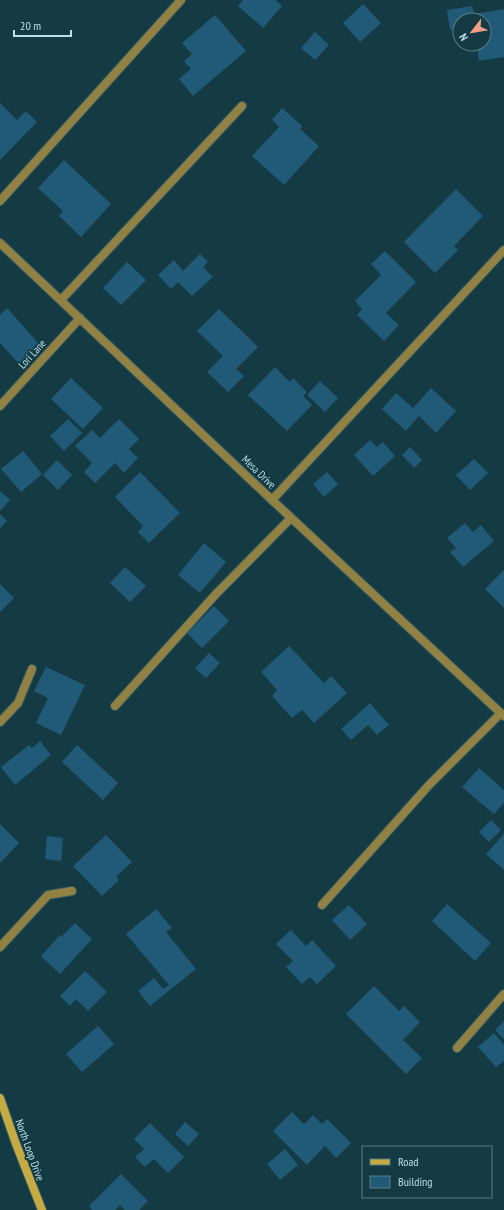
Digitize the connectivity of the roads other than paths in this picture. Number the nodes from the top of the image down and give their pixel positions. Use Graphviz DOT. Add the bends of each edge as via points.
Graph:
graph roads {
  1 [pos="180,0"];
  2 [pos="242,106"];
  3 [pos="0,201"];
  4 [pos="0,243"];
  5 [pos="504,250"];
  6 [pos="61,300"];
  7 [pos="80,318"];
  8 [pos="0,406"];
  9 [pos="272,500"];
  10 [pos="291,518"];
  11 [pos="32,668"];
  12 [pos="115,706"];
  13 [pos="502,714"];
  14 [pos="0,722"];
  15 [pos="72,891"];
  16 [pos="322,905"];
  17 [pos="0,948"];
  18 [pos="504,994"];
  19 [pos="457,1048"];
  20 [pos="0,1098"];
  21 [pos="42,1210"];
  1 -- 3 [label="street"];
  2 -- 6 [label="street"];
  4 -- 6 [label="street, Mesa Drive"];
  5 -- 9 [label="street"];
  6 -- 7 [label="street, Mesa Drive"];
  7 -- 8 [label="street, Lori Lane"];
  7 -- 9 [label="street, Mesa Drive"];
  9 -- 10 [label="street, Mesa Drive"];
  10 -- 12 [label="street" via="216,594"];
  10 -- 13 [label="street, Mesa Drive"];
  11 -- 14 [label="street" via="18,703"];
  13 -- 16 [label="street" via="429,785"];
  15 -- 17 [label="street" via="48,895"];
  18 -- 19 [label="street"];
  20 -- 21 [label="street, North Loop Drive"];
}
